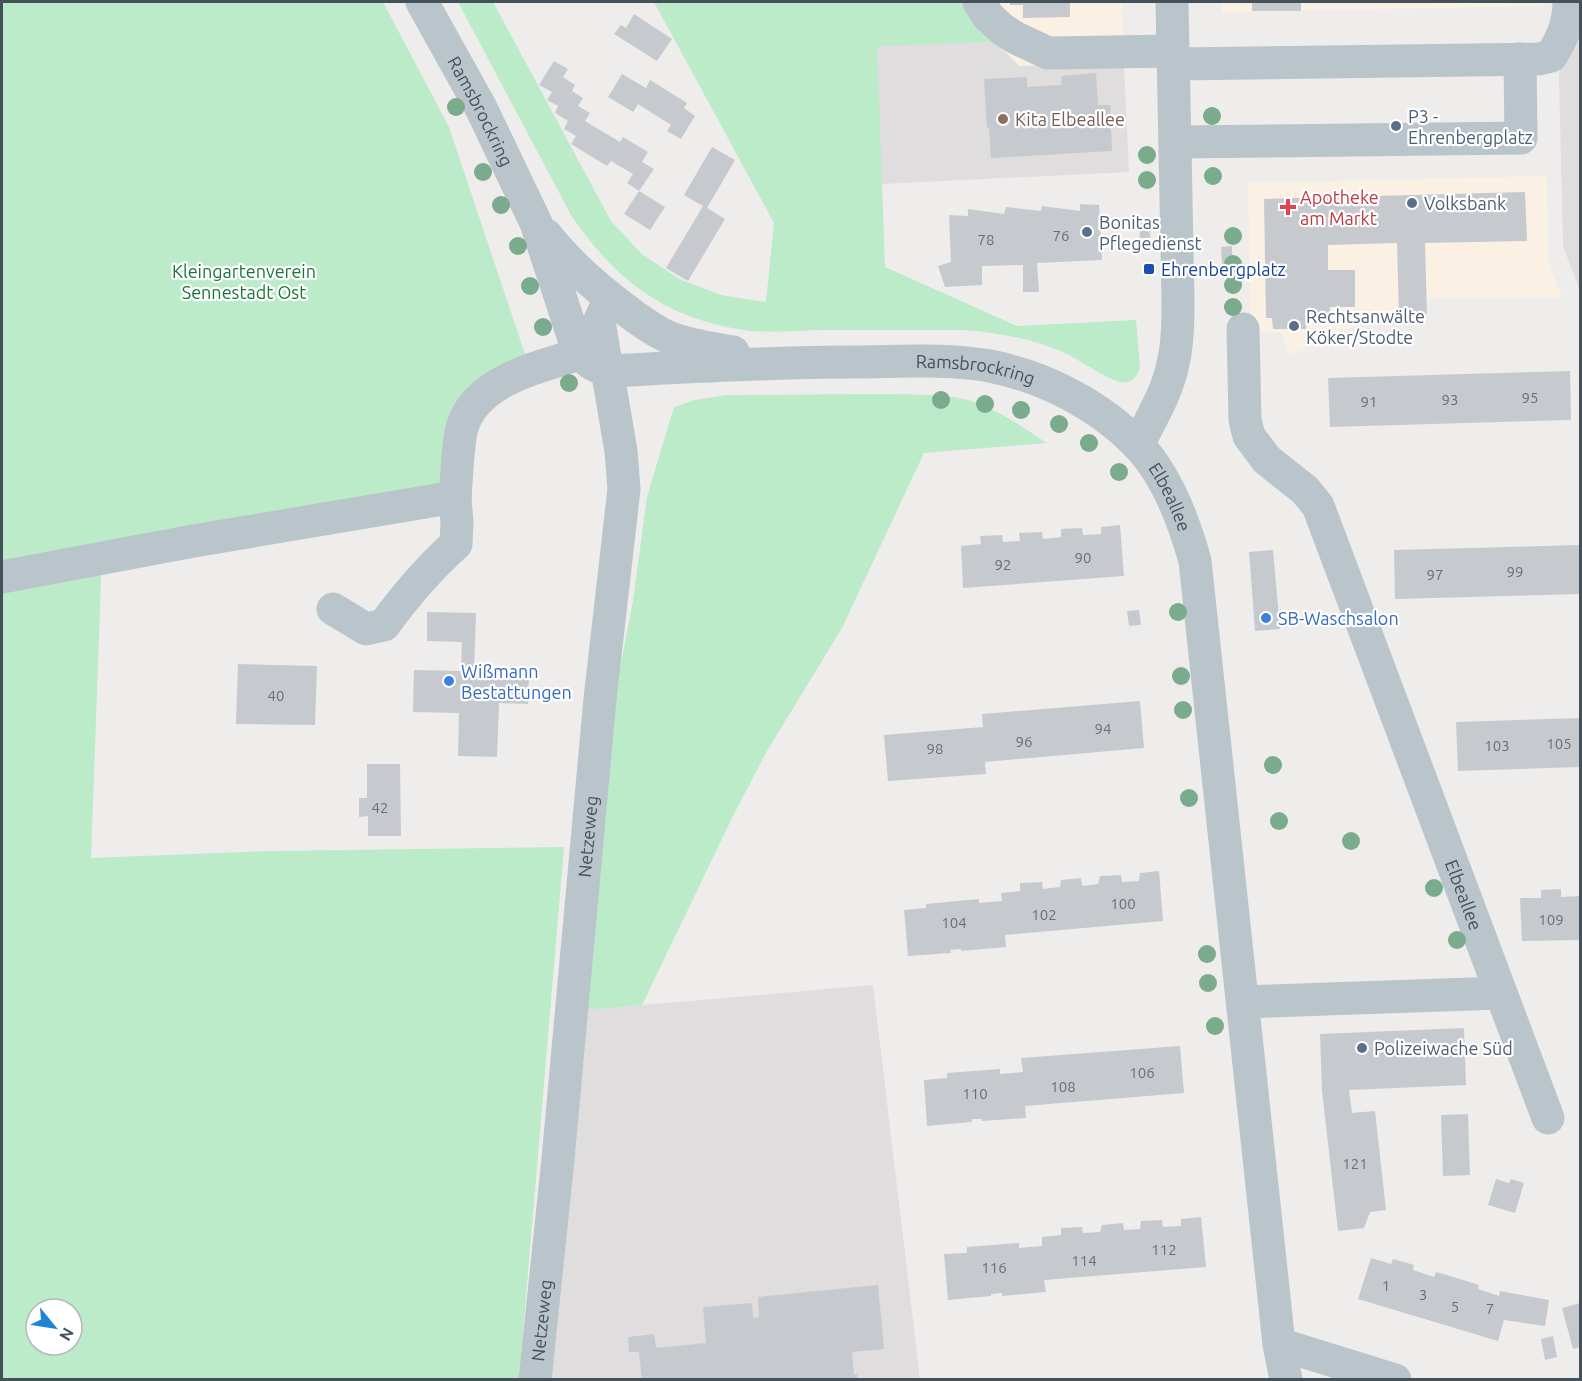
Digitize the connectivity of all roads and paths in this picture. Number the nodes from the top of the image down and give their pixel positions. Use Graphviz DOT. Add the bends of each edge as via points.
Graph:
graph roads {
  1 [pos="422,2"];
  2 [pos="979,2"];
  3 [pos="1172,2"];
  4 [pos="1569,2"];
  5 [pos="1173,58"];
  6 [pos="1520,59"];
  7 [pos="1175,142"];
  8 [pos="537,223"];
  9 [pos="610,298"];
  10 [pos="1243,329"];
  11 [pos="579,354"];
  12 [pos="791,362"];
  13 [pos="607,370"];
  14 [pos="1138,445"];
  15 [pos="455,497"];
  16 [pos="2,577"];
  17 [pos="333,609"];
  18 [pos="1500,993"];
  19 [pos="1243,1002"];
  20 [pos="1548,1118"];
  21 [pos="1279,1344"];
  22 [pos="535,1380"];
  23 [pos="1286,1380"];
  24 [pos="1395,1380"];
  1 -- 8 [label="street, Ramsbrockring" via="481,108"];
  2 -- 5 [label="street" via="1002,29 1048,53"];
  3 -- 5 [label="street, Elbeallee"];
  4 -- 6 [label="street" via="1563,37 1551,56"];
  5 -- 6 [label="street"];
  5 -- 7 [label="street, Elbeallee"];
  6 -- 7 [label="street" via="1521,138"];
  7 -- 14 [label="street, Elbeallee" via="1177,333 1172,368"];
  8 -- 9 [label="street, Ramsbrockring" via="561,254"];
  8 -- 11 [label="street, Ramsbrockring"];
  9 -- 12 [label="street, Ramsbrockring" via="663,335 686,343"];
  9 -- 13 [label="street, Netzeweg" via="599,322"];
  10 -- 18 [label="street, Elbeallee" via="1245,420 1249,436 1267,460 1305,490 1318,506"];
  11 -- 13 [label="street"];
  11 -- 15 [label="street" via="513,377 486,393 471,410 462,430"];
  12 -- 13 [label="street, Ramsbrockring"];
  12 -- 14 [label="street, Ramsbrockring" via="991,366 1072,395"];
  13 -- 22 [label="street, Netzeweg" via="624,489 600,699"];
  14 -- 19 [label="street, Elbeallee" via="1176,505 1195,561"];
  15 -- 16 [label="street"];
  15 -- 17 [label="street" via="456,544 407,593 384,625 366,629"];
  18 -- 19 [label="street"];
  18 -- 20 [label="street, Elbeallee"];
  19 -- 21 [label="street, Elbeallee"];
  21 -- 23 [label="street, Elbeallee"];
  21 -- 24 [label="street"];
}
